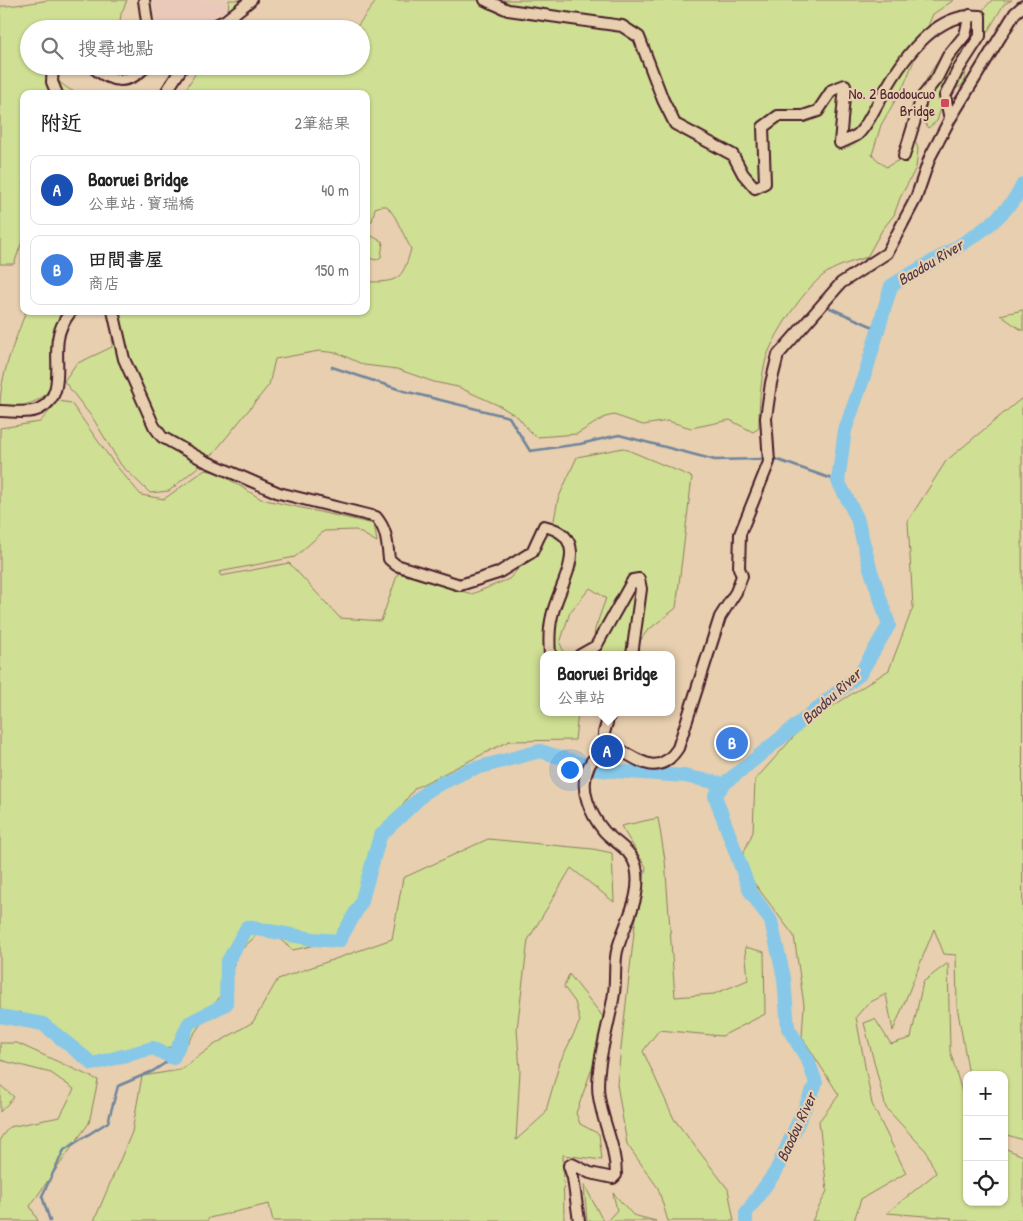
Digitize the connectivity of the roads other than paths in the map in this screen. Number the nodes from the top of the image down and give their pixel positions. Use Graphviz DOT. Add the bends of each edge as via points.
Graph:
graph roads {
  1 [pos="144,0"];
  2 [pos="251,0"];
  3 [pos="486,0"];
  4 [pos="1023,6"];
  5 [pos="970,15"];
  6 [pos="147,20"];
  7 [pos="226,20"];
  8 [pos="52,75"];
  9 [pos="107,75"];
  10 [pos="137,75"];
  11 [pos="177,75"];
  12 [pos="55,90"];
  13 [pos="168,90"];
  14 [pos="950,119"];
  15 [pos="904,156"];
  16 [pos="69,315"];
  17 [pos="114,315"];
  18 [pos="0,411"];
  19 [pos="550,651"];
  20 [pos="587,651"];
  21 [pos="633,651"];
  22 [pos="609,716"];
  23 [pos="605,748"];
  24 [pos="579,1221"];
  1 -- 6 [label="street"];
  2 -- 7 [label="street"];
  3 -- 5 [label="street" via="508,10 622,26 639,37 675,124 733,154 755,188 765,183 763,127 778,116 818,112 832,90 845,85 840,143 858,134 894,73 923,40 946,20"];
  4 -- 14 [label="street" via="1015,13"];
  5 -- 14 [label="street" via="980,16 980,36 945,96"];
  5 -- 15 [label="street" via="965,35 922,97"];
  8 -- 12 [label="street"];
  9 -- 10 [label="street" via="117,81"];
  11 -- 13 [label="street"];
  14 -- 23 [label="street" via="930,157 916,198 887,253 841,283 778,356 766,418 769,462 740,534 742,576 720,617 678,748 664,765 652,766 613,746"];
  16 -- 18 [label="street" via="58,339 57,388 51,399 38,410"];
  17 -- 19 [label="street" via="124,359 162,437 279,493 376,517 384,526 389,559 396,565 460,585 498,573 532,552 544,526 562,534 573,552 572,562 552,616"];
  20 -- 21 [label="street" via="596,646 633,580 639,579 641,589"];
  22 -- 23 [label="street" via="604,734"];
  23 -- 24 [label="street" via="589,766 584,780 586,798 604,831 625,848 635,865 638,881 636,898 617,952 614,992 600,1068 598,1095 614,1149 616,1175 605,1178 572,1164 569,1166"];
}
